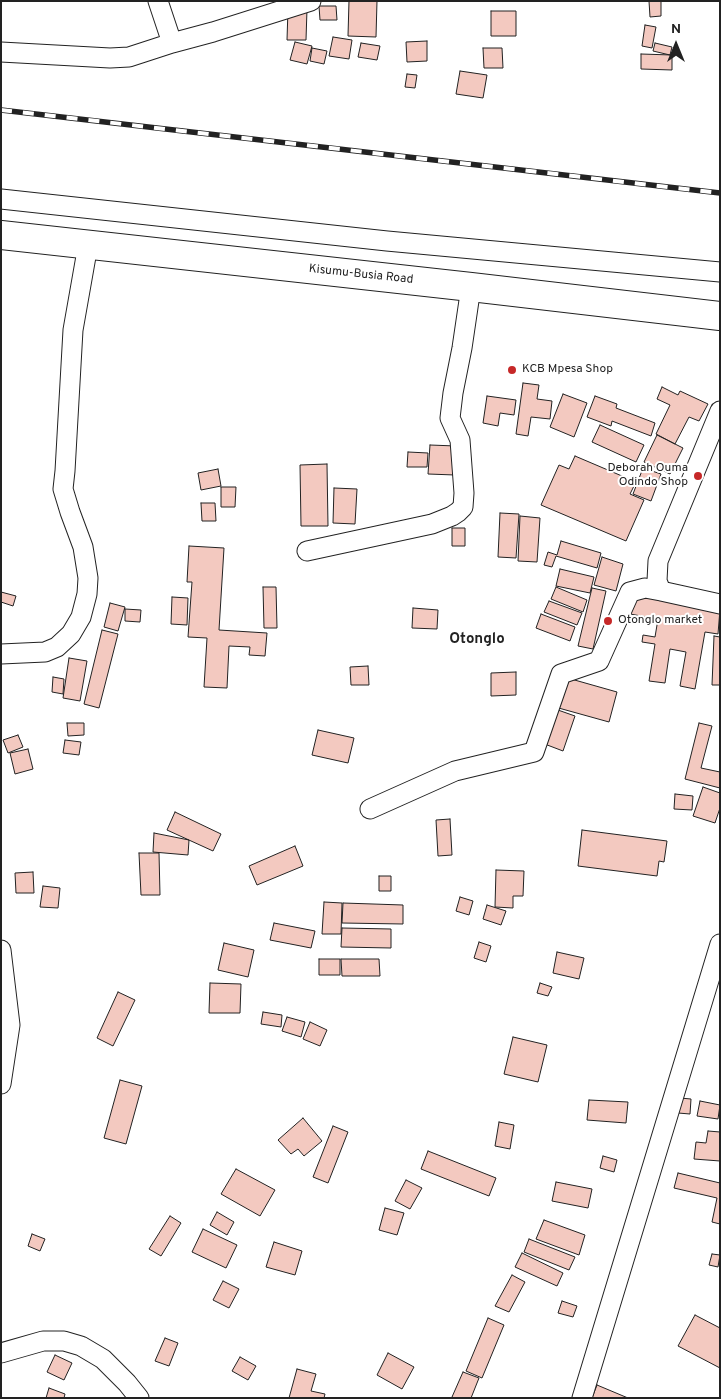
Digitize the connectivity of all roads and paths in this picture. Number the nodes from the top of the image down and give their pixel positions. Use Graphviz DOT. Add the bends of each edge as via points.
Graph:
graph roads {
  1 [pos="158,1"];
  2 [pos="311,1"];
  3 [pos="172,43"];
  4 [pos="1,52"];
  5 [pos="1,199"];
  6 [pos="1,235"];
  7 [pos="88,244"];
  8 [pos="720,272"];
  9 [pos="471,287"];
  10 [pos="720,316"];
  11 [pos="720,411"];
  12 [pos="307,551"];
  13 [pos="662,591"];
  14 [pos="720,604"];
  15 [pos="1,654"];
  16 [pos="370,809"];
  17 [pos="720,944"];
  18 [pos="1,950"];
  19 [pos="1,1084"];
  20 [pos="1,1353"];
  21 [pos="139,1398"];
  22 [pos="582,1398"];
  1 -- 3 [label="street"];
  2 -- 3 [label="street"];
  3 -- 4 [label="street" via="129,58"];
  5 -- 8 [label="street" via="377,240"];
  6 -- 7 [label="highway, Kisumu-Busia Road"];
  7 -- 9 [label="highway, Kisumu-Busia Road"];
  7 -- 15 [label="street" via="73,330 63,489 83,547 87,594 81,617 58,648 45,652"];
  9 -- 10 [label="highway, Kisumu-Busia Road"];
  9 -- 12 [label="street" via="450,418 460,440 463,506 452,516 432,524"];
  11 -- 13 [label="street" via="658,562 657,581"];
  13 -- 14 [label="street"];
  13 -- 16 [label="street" via="645,588 630,592 599,661 561,674 534,752 455,771"];
  17 -- 22 [label="street"];
  18 -- 19 [label="street" via="10,1025"];
  20 -- 21 [label="street" via="43,1341 64,1341 81,1346 103,1359"];
}
